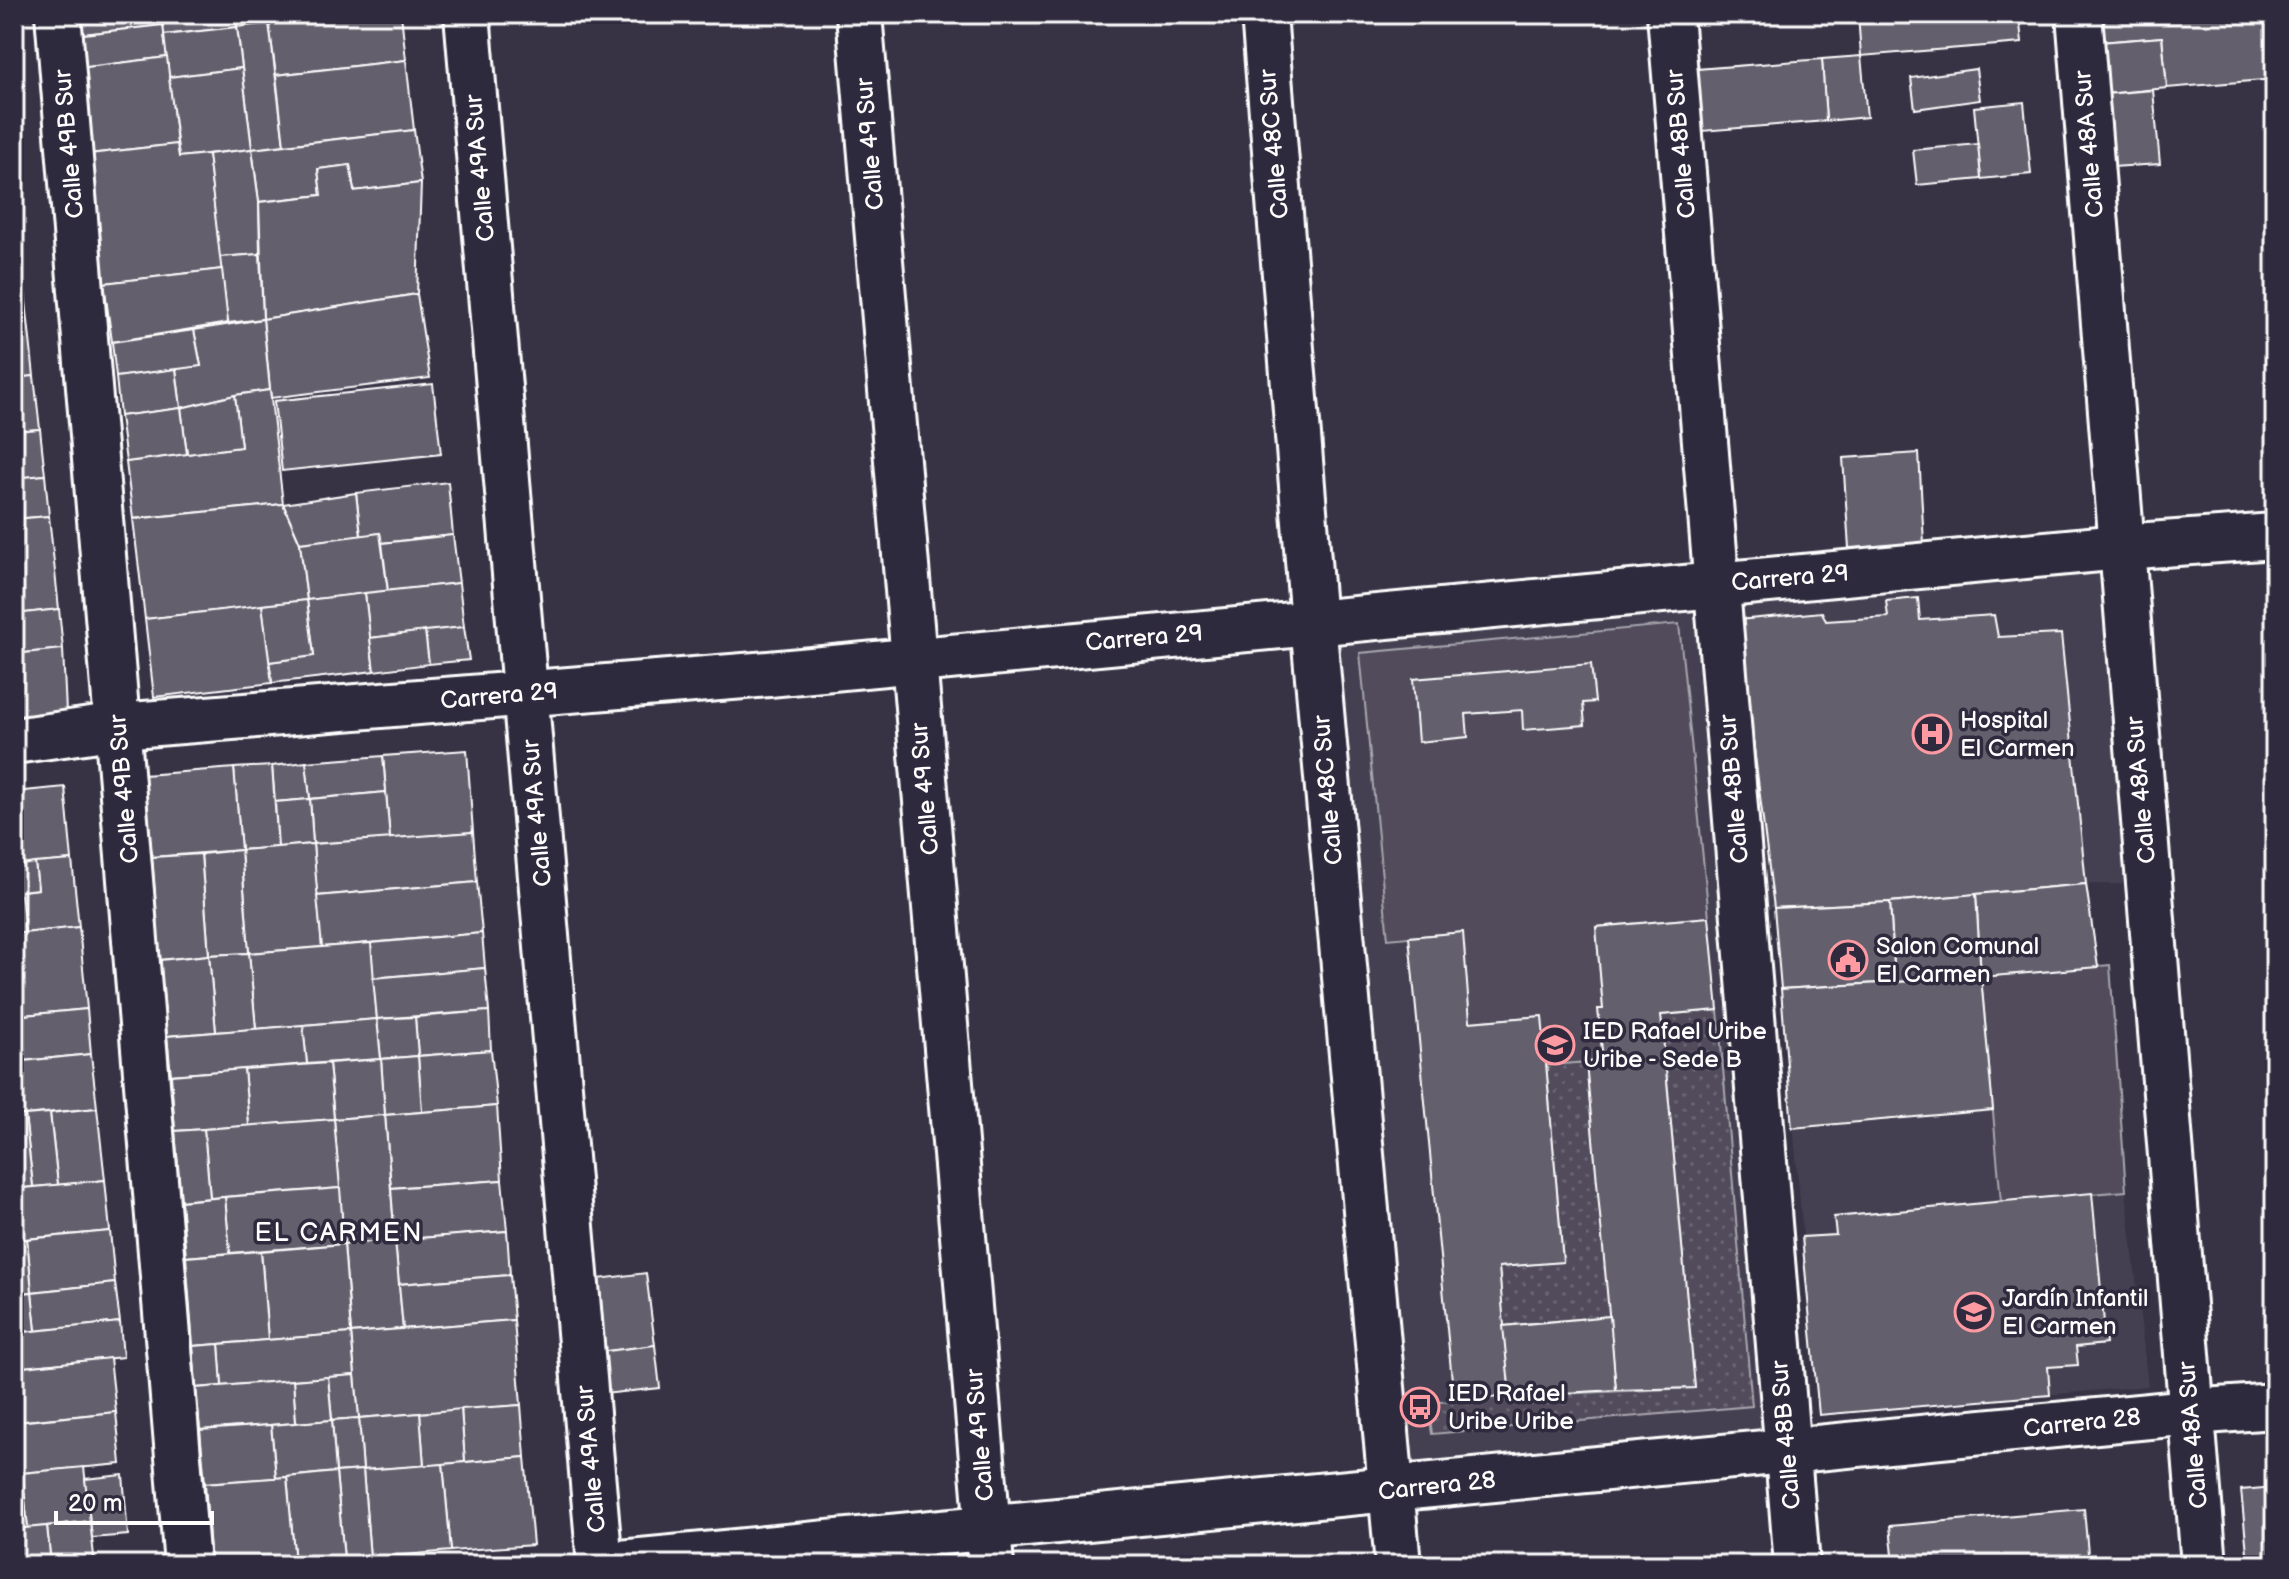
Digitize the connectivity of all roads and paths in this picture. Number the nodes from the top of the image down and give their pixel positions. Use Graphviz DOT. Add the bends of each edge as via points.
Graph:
graph roads {
  1 [pos="58,14"];
  2 [pos="467,14"];
  3 [pos="859,14"];
  4 [pos="1264,14"];
  5 [pos="1670,14"];
  6 [pos="2079,14"];
  7 [pos="2275,536"];
  8 [pos="2121,547"];
  9 [pos="1718,585"];
  10 [pos="1313,622"];
  11 [pos="914,660"];
  12 [pos="527,694"];
  13 [pos="119,726"];
  14 [pos="14,741"];
  15 [pos="2275,1406"];
  16 [pos="2191,1412"];
  17 [pos="1787,1452"];
  18 [pos="1391,1490"];
  19 [pos="990,1547"];
  20 [pos="187,1565"];
  21 [pos="600,1565"];
  22 [pos="1398,1565"];
  23 [pos="1797,1565"];
  24 [pos="2204,1565"];
  1 -- 13 [label="street, Calle 49B Sur"];
  2 -- 12 [label="street, Calle 49A Sur"];
  3 -- 11 [label="street, Calle 49 Sur"];
  4 -- 10 [label="street, Calle 48C Sur"];
  5 -- 9 [label="street, Calle 48B Sur"];
  6 -- 8 [label="street, Calle 48A Sur"];
  7 -- 8 [label="street, Carrera 29"];
  8 -- 9 [label="street, Carrera 29"];
  8 -- 16 [label="street, Calle 48A Sur"];
  9 -- 10 [label="street, Carrera 29"];
  9 -- 17 [label="street, Calle 48B Sur"];
  10 -- 11 [label="street, Carrera 29"];
  10 -- 18 [label="street, Calle 48C Sur"];
  11 -- 12 [label="street, Carrera 29"];
  11 -- 19 [label="street, Calle 49 Sur"];
  12 -- 13 [label="street, Carrera 29"];
  12 -- 21 [label="street, Calle 49A Sur"];
  13 -- 14 [label="street, Carrera 29"];
  13 -- 20 [label="street, Calle 49B Sur"];
  15 -- 16 [label="street, Carrera 28"];
  16 -- 17 [label="street, Carrera 28"];
  16 -- 24 [label="street, Calle 48A Sur"];
  17 -- 18 [label="street, Carrera 28"];
  17 -- 23 [label="street, Calle 48B Sur"];
  18 -- 19 [label="street, Carrera 28"];
  18 -- 22 [label="street, Calle 48C Sur"];
  19 -- 21 [label="street, Carrera 28"];
}
